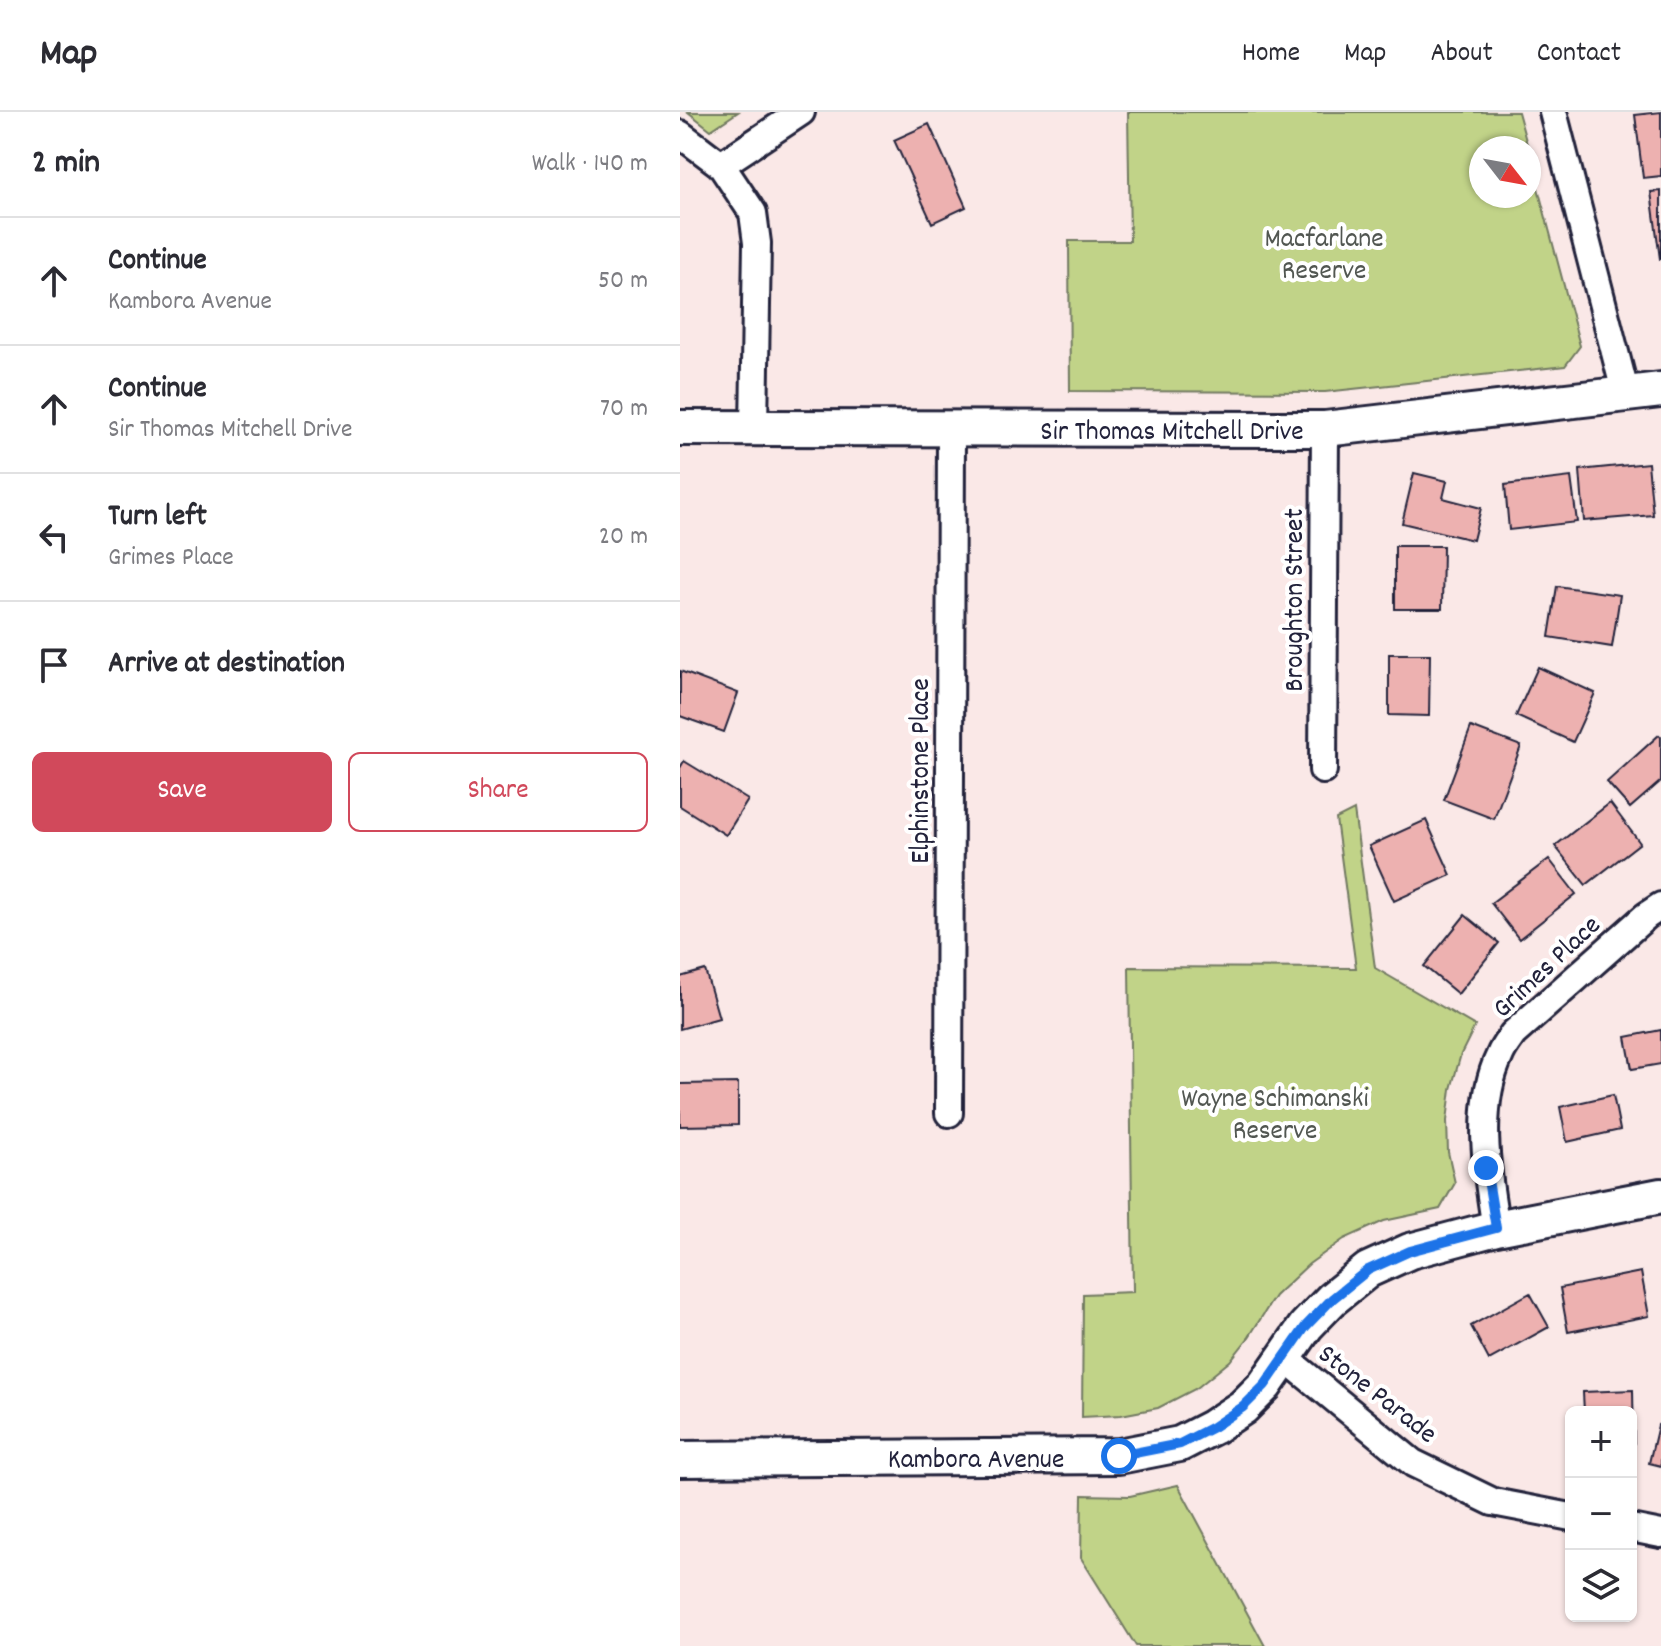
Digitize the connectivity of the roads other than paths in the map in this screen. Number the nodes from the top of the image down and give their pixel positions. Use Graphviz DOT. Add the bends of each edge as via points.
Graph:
graph roads {
  1 [pos="801,112"];
  2 [pos="1553,112"];
  3 [pos="680,134"];
  4 [pos="721,165"];
  5 [pos="1661,390"];
  6 [pos="1626,395"];
  7 [pos="680,428"];
  8 [pos="754,428"];
  9 [pos="951,429"];
  10 [pos="1325,429"];
  11 [pos="1323,770"];
  12 [pos="1656,917"];
  13 [pos="949,1113"];
  14 [pos="1661,1196"];
  15 [pos="1496,1228"];
  16 [pos="1285,1358"];
  17 [pos="680,1459"];
  18 [pos="1565,1516"];
  19 [pos="1637,1529"];
  20 [pos="1661,1534"];
  1 -- 4 [label="street"];
  2 -- 6 [label="street"];
  3 -- 4 [label="street"];
  4 -- 8 [label="street" via="753,213 757,243"];
  5 -- 6 [label="street, Sir Thomas Mitchell Drive"];
  6 -- 10 [label="street, Sir Thomas Mitchell Drive"];
  7 -- 8 [label="street, Sir Thomas Mitchell Drive"];
  8 -- 9 [label="street, Sir Thomas Mitchell Drive"];
  9 -- 10 [label="street, Sir Thomas Mitchell Drive"];
  9 -- 13 [label="street, Elphinstone Place"];
  10 -- 11 [label="street, Broughton Street"];
  12 -- 15 [label="street, Grimes Place" via="1513,1034 1499,1055 1486,1099 1485,1158"];
  14 -- 15 [label="street"];
  15 -- 16 [label="street" via="1410,1251 1368,1270 1306,1326"];
  16 -- 17 [label="street, Kambora Avenue" via="1243,1407 1213,1427 1180,1444 1119,1456"];
  16 -- 18 [label="street, Stone Parade" via="1413,1463 1493,1502"];
  19 -- 20 [label="street"];
}
